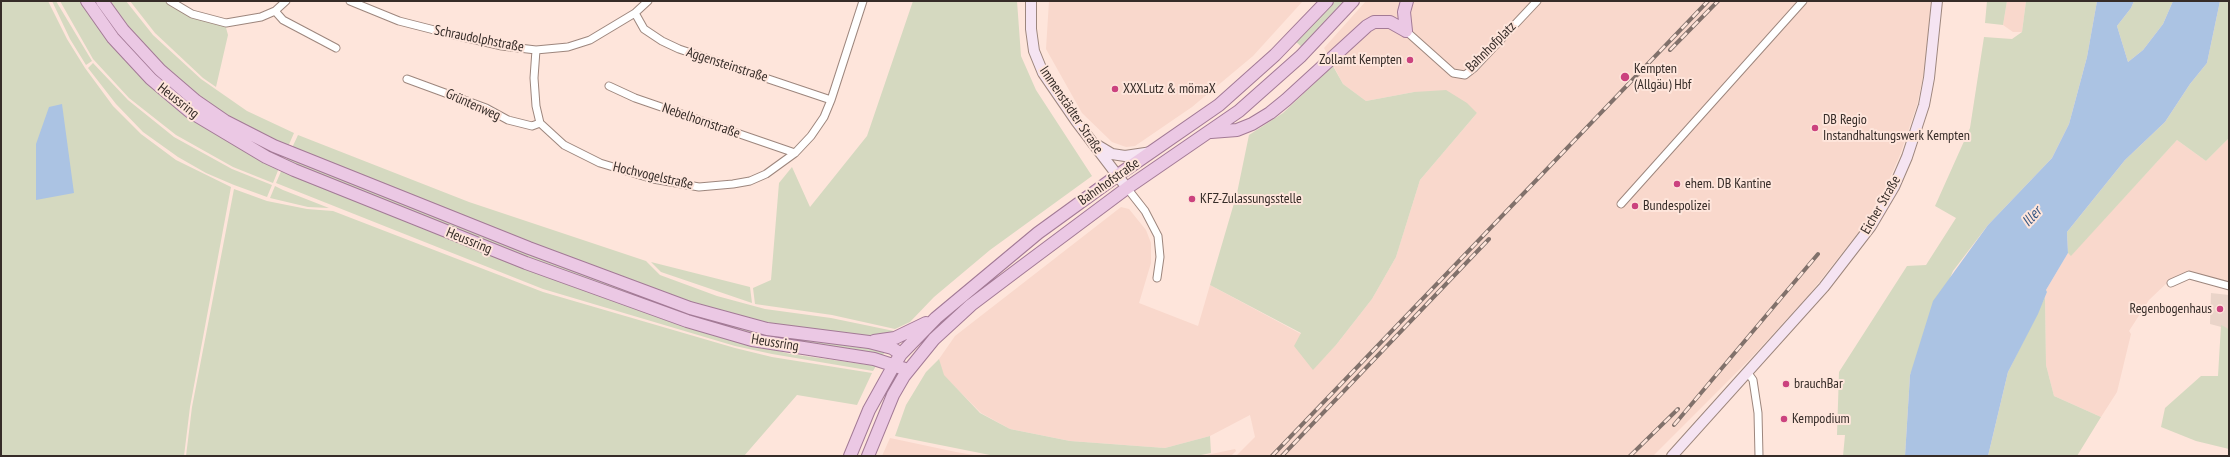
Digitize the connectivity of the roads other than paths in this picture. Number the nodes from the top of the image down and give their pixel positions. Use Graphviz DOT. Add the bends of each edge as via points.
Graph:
graph roads {
  1 [pos="87,1"];
  2 [pos="102,1"];
  3 [pos="170,1"];
  4 [pos="286,1"];
  5 [pos="350,1"];
  6 [pos="648,1"];
  7 [pos="863,1"];
  8 [pos="1031,1"];
  9 [pos="1328,1"];
  10 [pos="1353,1"];
  11 [pos="1407,1"];
  12 [pos="1537,1"];
  13 [pos="1803,1"];
  14 [pos="1937,1"];
  15 [pos="275,11"];
  16 [pos="635,13"];
  17 [pos="1406,31"];
  18 [pos="336,48"];
  19 [pos="536,50"];
  20 [pos="407,79"];
  21 [pos="609,86"];
  22 [pos="831,100"];
  23 [pos="540,123"];
  24 [pos="1210,132"];
  25 [pos="1092,142"];
  26 [pos="1152,152"];
  27 [pos="795,153"];
  28 [pos="1118,175"];
  29 [pos="1127,188"];
  30 [pos="1621,204"];
  31 [pos="1157,278"];
  32 [pos="2171,283"];
  33 [pos="2229,286"];
  34 [pos="936,318"];
  35 [pos="869,342"];
  36 [pos="901,354"];
  37 [pos="894,365"];
  38 [pos="908,370"];
  39 [pos="1748,373"];
  40 [pos="850,456"];
  41 [pos="868,456"];
  42 [pos="1672,456"];
  43 [pos="1759,456"];
  1 -- 37 [label="main road, Heussring" via="112,38 151,79 189,111 294,170 526,263 687,321 752,340 864,357"];
  2 -- 35 [label="main road, Heussring" via="123,30 154,64 196,101 225,121 274,146 529,248 690,308 767,329"];
  3 -- 15 [label="street" via="192,14 226,23 261,17"];
  4 -- 15 [label="street"];
  5 -- 19 [label="street, Schraudolphstraße" via="399,21 502,46"];
  6 -- 16 [label="street, Schraudolphstraße"];
  7 -- 22 [label="street, Hochvogelstraße"];
  8 -- 25 [label="street, Immenstädter Straße" via="1034,51 1043,73"];
  9 -- 26 [label="main road, Bahnhofstraße" via="1275,55 1224,101"];
  10 -- 24 [label="main road, Bahnhofstraße" via="1301,56 1239,111"];
  11 -- 17 [label="main road" via="1404,12"];
  12 -- 17 [label="street, Bahnhofplatz" via="1465,75 1453,74"];
  13 -- 30 [label="street"];
  14 -- 39 [label="street, Eicher Straße" via="1924,105 1894,187 1871,226 1842,265"];
  15 -- 18 [label="street" via="283,20"];
  16 -- 19 [label="street, Schraudolphstraße" via="590,40 568,47"];
  16 -- 22 [label="street, Aggensteinstraße" via="644,29 679,49"];
  17 -- 24 [label="main road" via="1390,22 1374,22 1270,113 1237,130"];
  19 -- 23 [label="street" via="534,78"];
  20 -- 23 [label="street, Grüntenweg" via="486,108 508,120 532,126"];
  21 -- 27 [label="street, Nebelhornstraße" via="636,98"];
  22 -- 27 [label="street, Hochvogelstraße" via="824,117"];
  23 -- 27 [label="street, Hochvogelstraße" via="569,148 600,163 653,179 699,187 750,181 766,174"];
  24 -- 29 [label="main road, Bahnhofstraße"];
  25 -- 26 [label="street" via="1112,154 1125,156"];
  25 -- 28 [label="street, Immenstädter Straße"];
  26 -- 28 [label="main road, Bahnhofstraße"];
  28 -- 29 [label="street, Immenstädter Straße"];
  28 -- 34 [label="main road, Bahnhofstraße" via="1038,233"];
  29 -- 31 [label="street, Bahnhofstraße" via="1148,216 1158,236 1160,257"];
  29 -- 38 [label="main road, Bahnhofstraße" via="972,305 934,339"];
  32 -- 33 [label="street" via="2189,275"];
  34 -- 35 [label="main road" via="895,338"];
  34 -- 36 [label="main road, Bahnhofstraße"];
  35 -- 36 [label="main road, Heussring" via="892,348"];
  36 -- 37 [label="main road, Bahnhofstraße"];
  36 -- 38 [label="main road"];
  37 -- 38 [label="main road, Heussring"];
  37 -- 40 [label="main road, Bahnhofstraße" via="869,410"];
  38 -- 41 [label="main road, Bahnhofstraße" via="893,394"];
  39 -- 42 [label="street, Eicher Straße"];
  39 -- 43 [label="street" via="1753,380 1756,397"];
}
